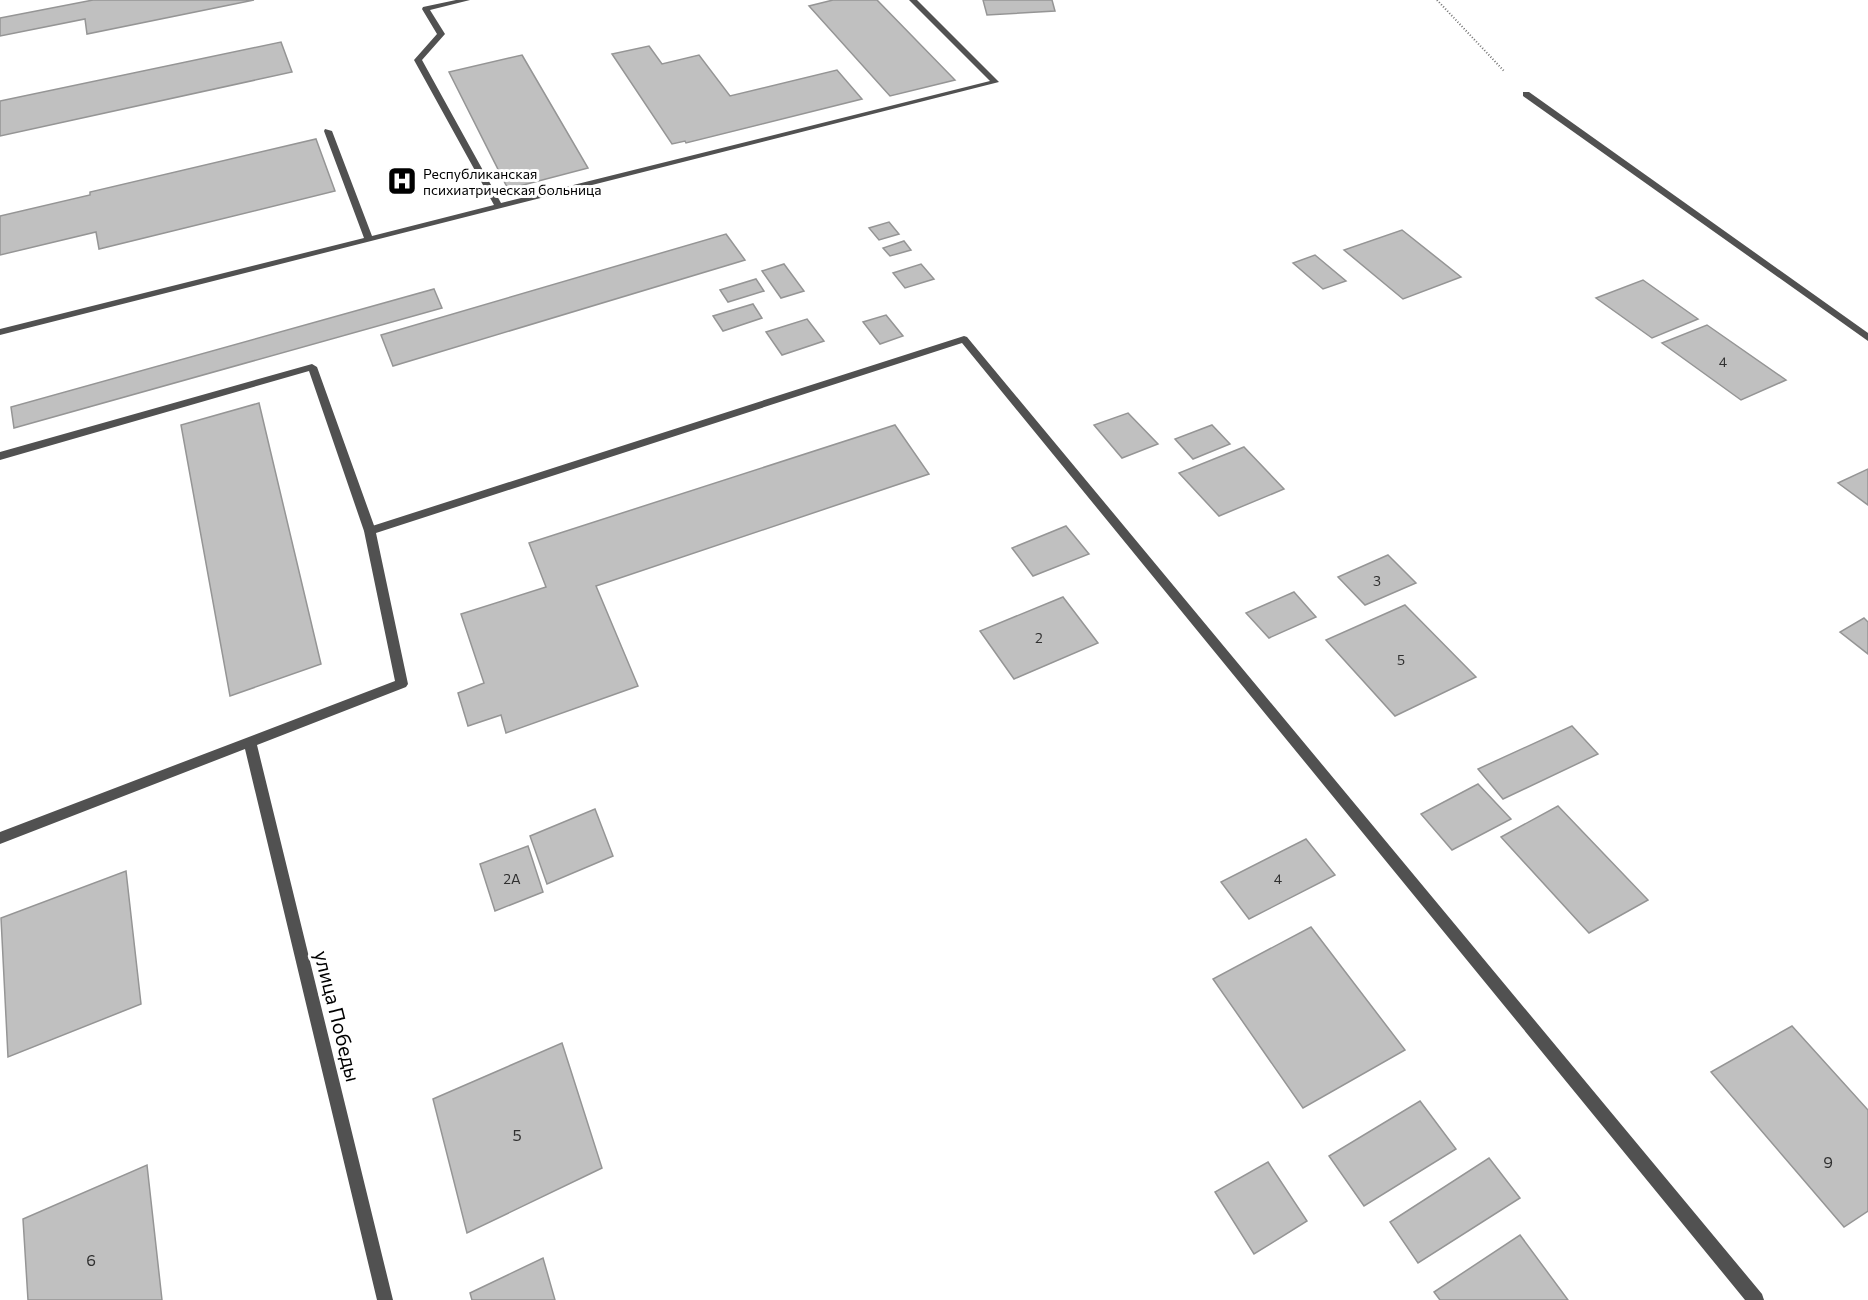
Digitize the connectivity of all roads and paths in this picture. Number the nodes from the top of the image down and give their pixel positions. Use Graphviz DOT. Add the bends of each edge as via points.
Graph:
graph roads {
  1 [pos="421,0"];
  2 [pos="466,0"];
  3 [pos="913,0"];
  4 [pos="1437,0"];
  5 [pos="426,9"];
  6 [pos="1526,94"];
  7 [pos="328,131"];
  8 [pos="499,207"];
  9 [pos="369,239"];
  10 [pos="0,332"];
  11 [pos="1868,338"];
  12 [pos="0,456"];
  13 [pos="370,531"];
  14 [pos="250,742"];
  15 [pos="0,838"];
  16 [pos="385,1300"];
  17 [pos="1756,1300"];
  1 -- 5 [label="street"];
  2 -- 5 [label="street"];
  3 -- 8 [label="street" via="995,82"];
  4 -- 6 [label="path"];
  5 -- 8 [label="street" via="441,34 418,60"];
  6 -- 11 [label="street"];
  7 -- 9 [label="street"];
  8 -- 9 [label="street"];
  9 -- 10 [label="street"];
  12 -- 13 [label="street" via="312,367"];
  13 -- 14 [label="street" via="402,684"];
  13 -- 17 [label="street" via="964,339"];
  14 -- 15 [label="street"];
  14 -- 16 [label="street, улица Победы"];
}
